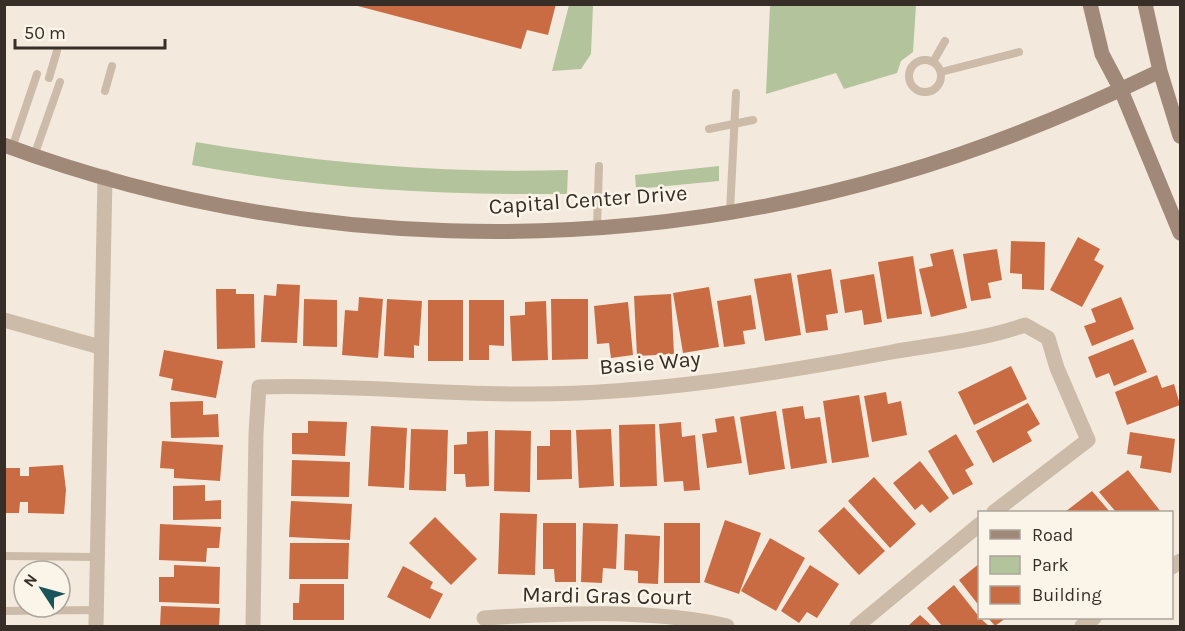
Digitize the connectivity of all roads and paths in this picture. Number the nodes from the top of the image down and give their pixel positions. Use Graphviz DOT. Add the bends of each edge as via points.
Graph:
graph roads {
  1 [pos="1090,4"];
  2 [pos="1145,4"];
  3 [pos="945,41"];
  4 [pos="57,51"];
  5 [pos="1018,52"];
  6 [pos="933,62"];
  7 [pos="112,66"];
  8 [pos="1160,71"];
  9 [pos="941,72"];
  10 [pos="37,74"];
  11 [pos="49,78"];
  12 [pos="60,82"];
  13 [pos="1121,90"];
  14 [pos="105,91"];
  15 [pos="736,93"];
  16 [pos="753,120"];
  17 [pos="734,125"];
  18 [pos="710,129"];
  19 [pos="1180,136"];
  20 [pos="8,147"];
  21 [pos="34,156"];
  22 [pos="599,166"];
  23 [pos="105,177"];
  24 [pos="730,211"];
  25 [pos="597,227"];
  26 [pos="1180,233"];
  27 [pos="4,320"];
  28 [pos="100,347"];
  29 [pos="997,511"];
  30 [pos="978,526"];
  31 [pos="4,556"];
  32 [pos="97,557"];
  33 [pos="97,610"];
  34 [pos="4,611"];
  35 [pos="484,618"];
  36 [pos="96,627"];
  37 [pos="253,627"];
  38 [pos="727,627"];
  39 [pos="857,627"];
  1 -- 13 [label="street" via="1102,54"];
  2 -- 8 [label="street"];
  3 -- 6 [label="lane"];
  4 -- 11 [label="lane"];
  5 -- 9 [label="lane"];
  6 -- 9 [label="lane"];
  6 -- 9 [label="lane" via="921,60 911,67 912,85 928,91 938,84"];
  7 -- 14 [label="lane"];
  8 -- 13 [label="street, Capital Center Drive"];
  8 -- 19 [label="street"];
  10 -- 20 [label="lane"];
  12 -- 21 [label="lane"];
  13 -- 24 [label="street, Capital Center Drive" via="1042,124 897,174"];
  13 -- 26 [label="street"];
  15 -- 17 [label="lane"];
  16 -- 17 [label="lane"];
  17 -- 18 [label="lane"];
  17 -- 24 [label="lane"];
  20 -- 21 [label="street, Capital Center Drive"];
  21 -- 23 [label="street, Capital Center Drive"];
  22 -- 25 [label="lane"];
  23 -- 25 [label="street, Capital Center Drive" via="242,208 364,225 495,230"];
  23 -- 28 [label="street"];
  24 -- 25 [label="street, Capital Center Drive"];
  27 -- 28 [label="street"];
  28 -- 32 [label="street"];
  29 -- 37 [label="street, Basie Way" via="1088,440 1048,338 1025,326 989,338 792,371 630,389 533,394 315,385 259,387"];
  30 -- 39 [label="street"];
  31 -- 32 [label="lane"];
  32 -- 33 [label="street"];
  33 -- 34 [label="lane"];
  33 -- 36 [label="street"];
  35 -- 38 [label="street, Mardi Gras Court" via="685,618"];
}
